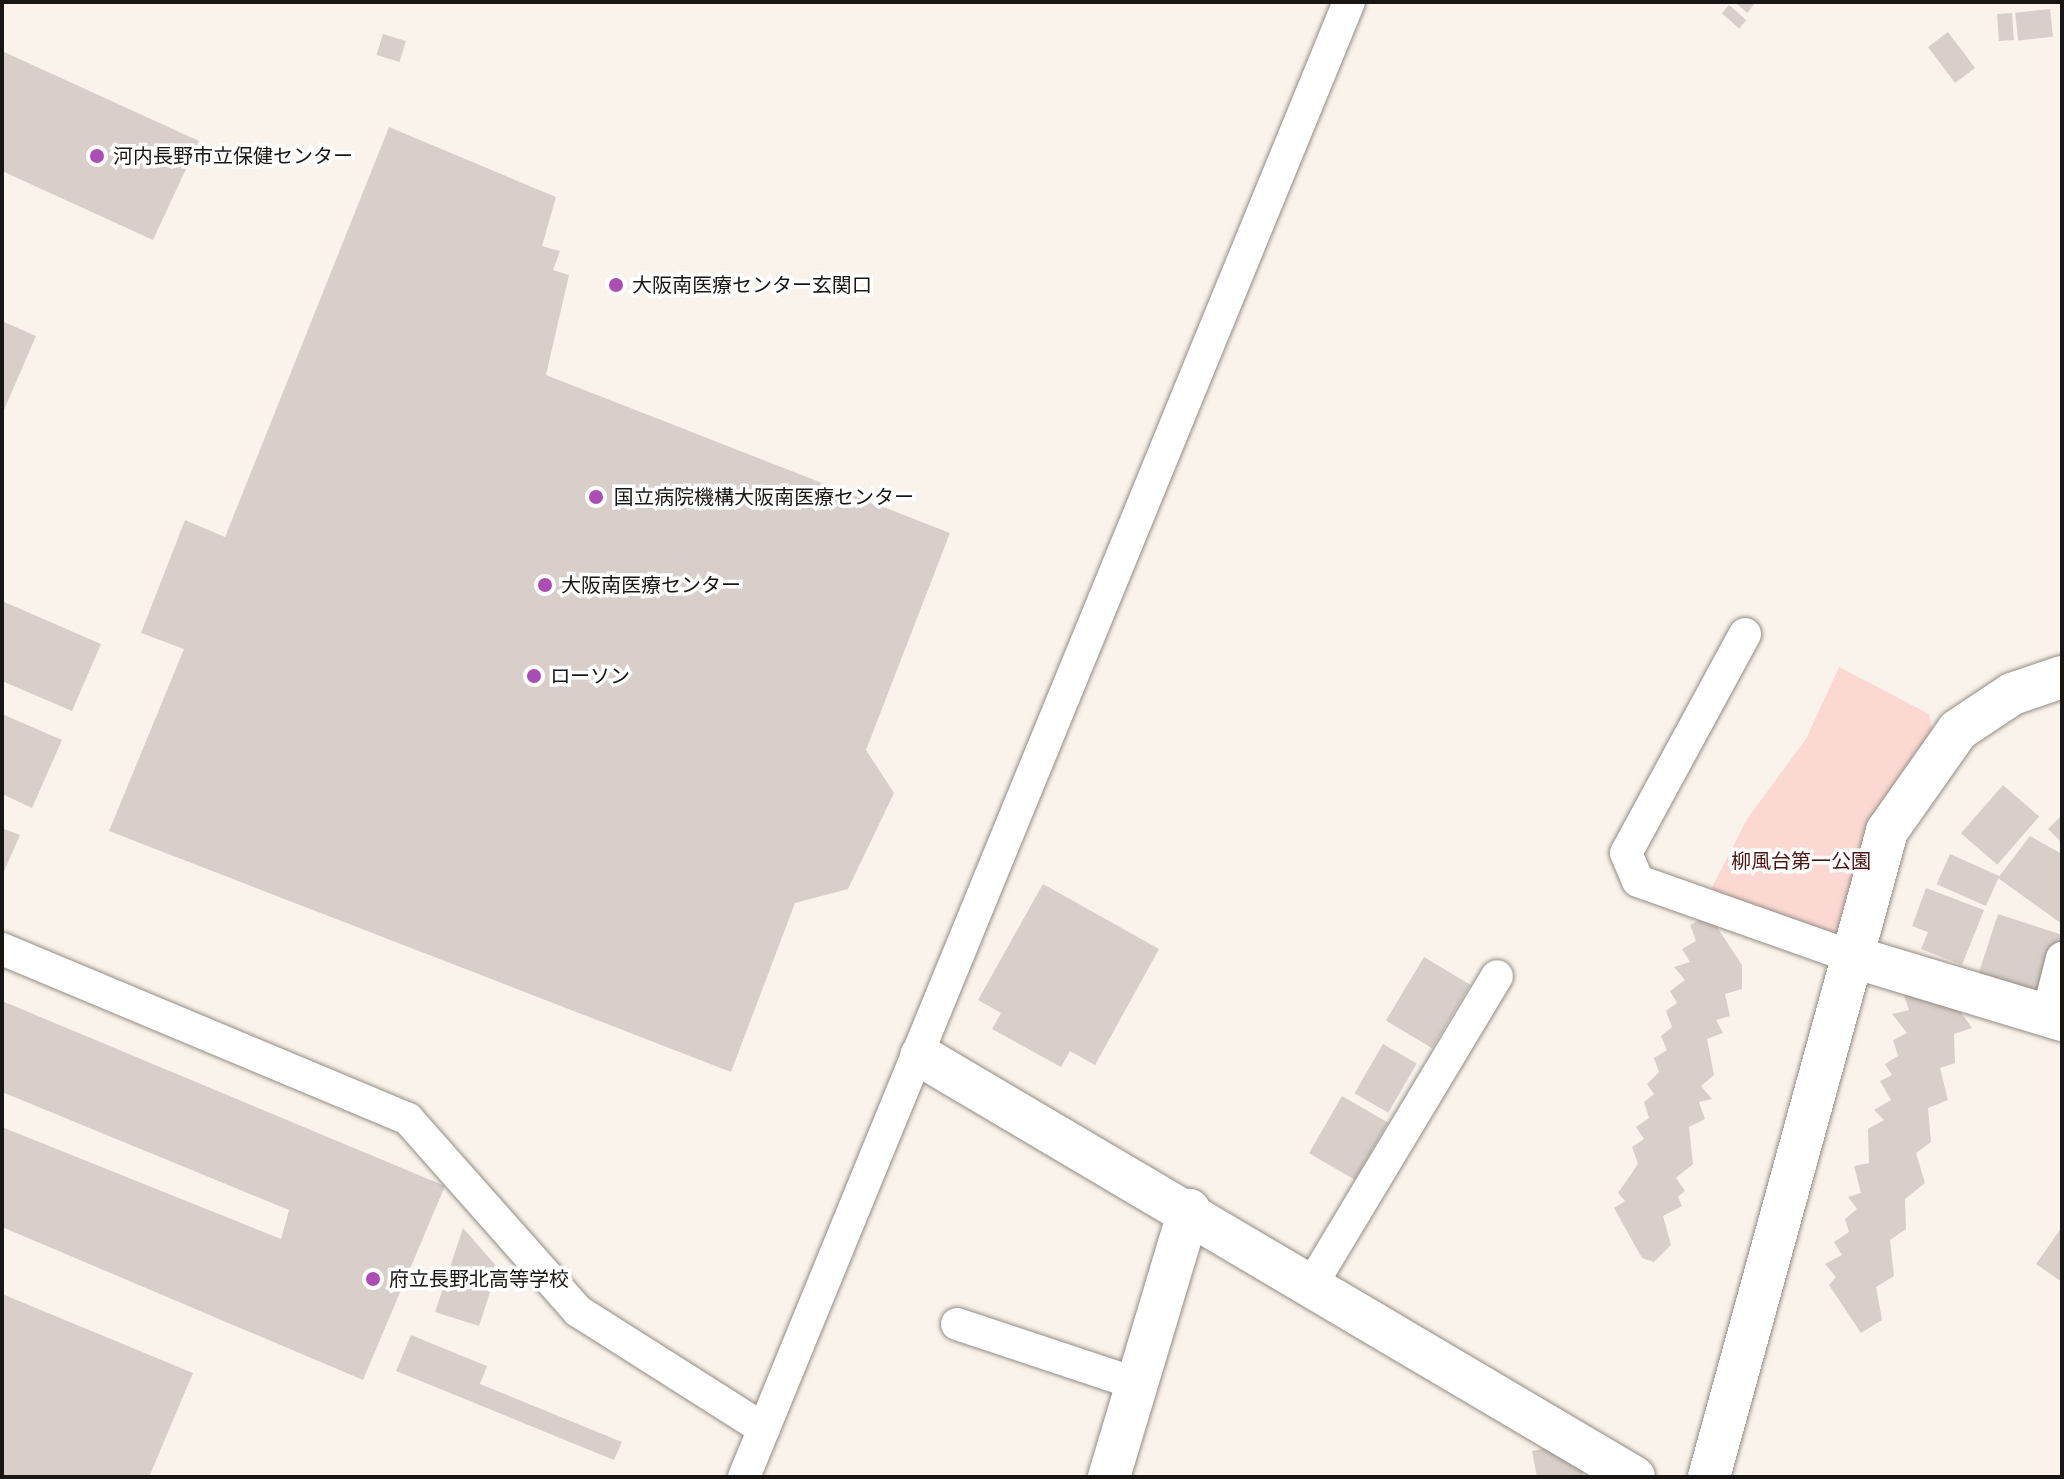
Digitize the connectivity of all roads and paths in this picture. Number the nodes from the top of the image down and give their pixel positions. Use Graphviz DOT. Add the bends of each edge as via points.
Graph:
graph roads {
  1 [pos="1349,2"];
  2 [pos="1745,634"];
  3 [pos="2062,677"];
  4 [pos="2,949"];
  5 [pos="1850,956"];
  6 [pos="2062,958"];
  7 [pos="1497,976"];
  8 [pos="2054,1018"];
  9 [pos="921,1056"];
  10 [pos="1189,1210"];
  11 [pos="1312,1284"];
  12 [pos="957,1324"];
  13 [pos="1137,1384"];
  14 [pos="764,1429"];
  15 [pos="744,1477"];
  16 [pos="1109,1477"];
  17 [pos="1634,1477"];
  18 [pos="1709,1477"];
  1 -- 9 [label="street"];
  2 -- 5 [label="street" via="1626,853 1638,881"];
  3 -- 5 [label="street" via="2012,694 1958,730 1923,772 1887,831"];
  4 -- 14 [label="street" via="408,1119 578,1311"];
  5 -- 8 [label="street"];
  5 -- 18 [label="street"];
  6 -- 8 [label="street"];
  7 -- 11 [label="street"];
  9 -- 10 [label="street"];
  9 -- 14 [label="street"];
  10 -- 11 [label="street"];
  10 -- 13 [label="street"];
  11 -- 17 [label="street"];
  12 -- 13 [label="street"];
  13 -- 16 [label="street"];
  14 -- 15 [label="street"];
}
